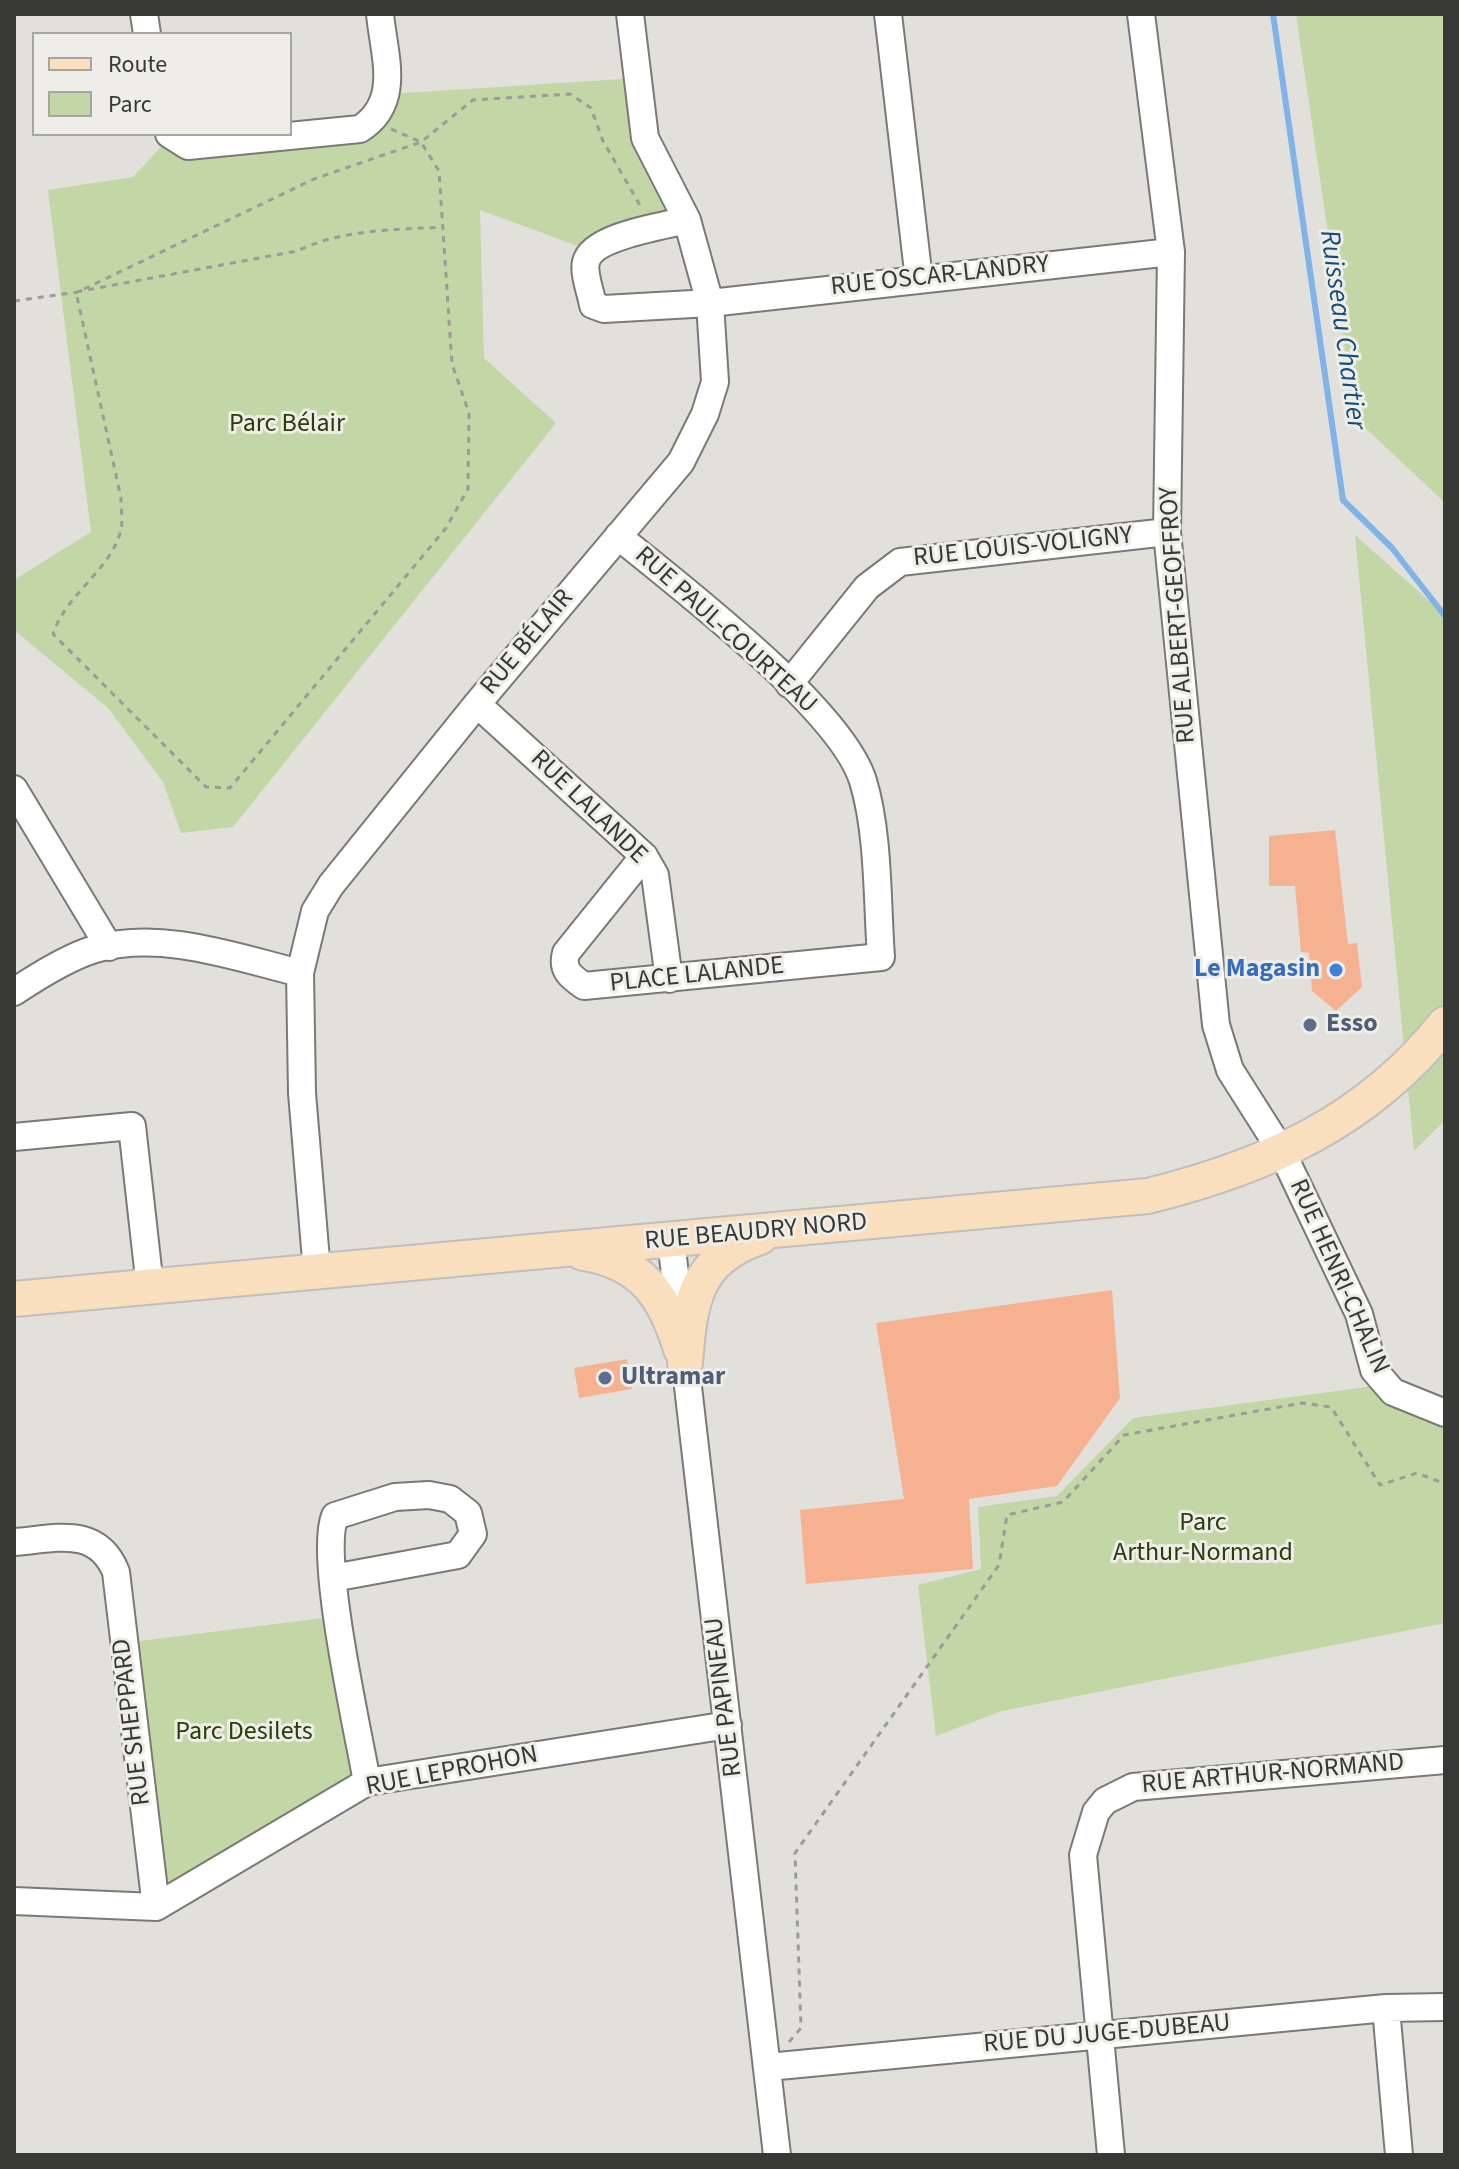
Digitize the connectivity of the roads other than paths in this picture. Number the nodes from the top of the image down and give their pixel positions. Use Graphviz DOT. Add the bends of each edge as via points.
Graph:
graph roads {
  1 [pos="380,14"];
  2 [pos="630,14"];
  3 [pos="888,14"];
  4 [pos="1141,14"];
  5 [pos="172,136"];
  6 [pos="289,136"];
  7 [pos="292,136"];
  8 [pos="687,220"];
  9 [pos="1171,252"];
  10 [pos="919,280"];
  11 [pos="710,303"];
  12 [pos="1167,532"];
  13 [pos="618,536"];
  14 [pos="789,684"];
  15 [pos="477,704"];
  16 [pos="14,789"];
  17 [pos="644,856"];
  18 [pos="109,947"];
  19 [pos="881,957"];
  20 [pos="300,973"];
  21 [pos="669,979"];
  22 [pos="14,992"];
  23 [pos="1445,1024"];
  24 [pos="14,1137"];
  25 [pos="1282,1152"];
  26 [pos="809,1228"];
  27 [pos="671,1240"];
  28 [pos="559,1250"];
  29 [pos="317,1272"];
  30 [pos="150,1287"];
  31 [pos="14,1299"];
  32 [pos="685,1363"];
  33 [pos="1445,1413"];
  34 [pos="14,1542"];
  35 [pos="333,1578"];
  36 [pos="728,1725"];
  37 [pos="1445,1760"];
  38 [pos="367,1782"];
  39 [pos="14,1901"];
  40 [pos="156,1907"];
  41 [pos="1445,2007"];
  42 [pos="1386,2008"];
  43 [pos="1100,2035"];
  44 [pos="768,2067"];
  45 [pos="777,2155"];
  46 [pos="1111,2155"];
  47 [pos="1399,2155"];
  1 -- 7 [label="street" via="389,94 373,121 360,129"];
  2 -- 8 [label="street, RUE BÉLAIR" via="645,138"];
  3 -- 10 [label="street"];
  4 -- 9 [label="street, RUE ALBERT-GEOFFROY"];
  5 -- 6 [label="street" via="188,146"];
  8 -- 11 [label="street, RUE BÉLAIR"];
  8 -- 11 [label="street, RUE OSCAR-LANDRY" via="610,240 591,251 585,263 593,305 604,309"];
  9 -- 10 [label="street, RUE OSCAR-LANDRY"];
  9 -- 12 [label="street, RUE ALBERT-GEOFFROY"];
  10 -- 11 [label="street, RUE OSCAR-LANDRY"];
  11 -- 13 [label="street, RUE BÉLAIR" via="715,382 705,414 681,462"];
  12 -- 14 [label="street, RUE LOUIS-VOLIGNY" via="900,562 867,587"];
  12 -- 25 [label="street, RUE ALBERT-GEOFFROY" via="1216,1025 1230,1070"];
  13 -- 14 [label="street, RUE PAUL-COURTEAU"];
  13 -- 15 [label="street, RUE BÉLAIR"];
  14 -- 19 [label="street, RUE PAUL-COURTEAU" via="852,754 863,781"];
  15 -- 17 [label="street, RUE LALANDE"];
  15 -- 20 [label="street, RUE BÉLAIR" via="331,885 315,911"];
  16 -- 18 [label="street"];
  17 -- 21 [label="street, RUE LALANDE" via="655,875"];
  17 -- 21 [label="street, PLACE LALANDE" via="581,932 564,961 568,975 584,986"];
  18 -- 20 [label="street" via="148,941"];
  18 -- 22 [label="street" via="93,950"];
  19 -- 21 [label="street, PLACE LALANDE"];
  20 -- 29 [label="street, RUE BÉLAIR" via="302,1093"];
  23 -- 25 [label="main road, RUE BEAUDRY NORD" via="1381,1088"];
  24 -- 30 [label="street" via="132,1126"];
  25 -- 26 [label="main road, RUE BEAUDRY NORD" via="1218,1179 1148,1196"];
  25 -- 33 [label="street, RUE HENRI-CHALIN" via="1359,1314 1374,1370 1393,1392"];
  26 -- 27 [label="main road, RUE BEAUDRY NORD"];
  26 -- 32 [label="main road" via="772,1233 726,1252 690,1306"];
  27 -- 28 [label="main road, RUE BEAUDRY NORD"];
  27 -- 32 [label="street, RUE PAPINEAU"];
  28 -- 29 [label="main road, RUE BEAUDRY NORD"];
  28 -- 32 [label="main road" via="604,1257 637,1274 658,1293 671,1317"];
  29 -- 30 [label="main road, RUE BEAUDRY NORD"];
  30 -- 31 [label="main road, RUE BEAUDRY NORD"];
  32 -- 36 [label="street, RUE PAPINEAU"];
  34 -- 40 [label="street, RUE SHEPPARD" via="80,1537 110,1557 116,1572"];
  35 -- 35 [label="street" via="458,1555 473,1534 468,1513 450,1499 429,1495 395,1497 335,1516 329,1530"];
  35 -- 38 [label="street"];
  36 -- 38 [label="street, RUE LEPROHON"];
  36 -- 44 [label="street, RUE PAPINEAU"];
  37 -- 43 [label="street, RUE ARTHUR-NORMAND" via="1133,1787 1105,1801 1090,1826 1083,1855"];
  38 -- 40 [label="street, RUE LEPROHON"];
  39 -- 40 [label="street"];
  41 -- 42 [label="street, RUE DU JUGE-DUBEAU"];
  42 -- 43 [label="street, RUE DU JUGE-DUBEAU"];
  42 -- 47 [label="street"];
  43 -- 44 [label="street, RUE DU JUGE-DUBEAU"];
  43 -- 46 [label="street"];
  44 -- 45 [label="street, RUE PAPINEAU"];
}
